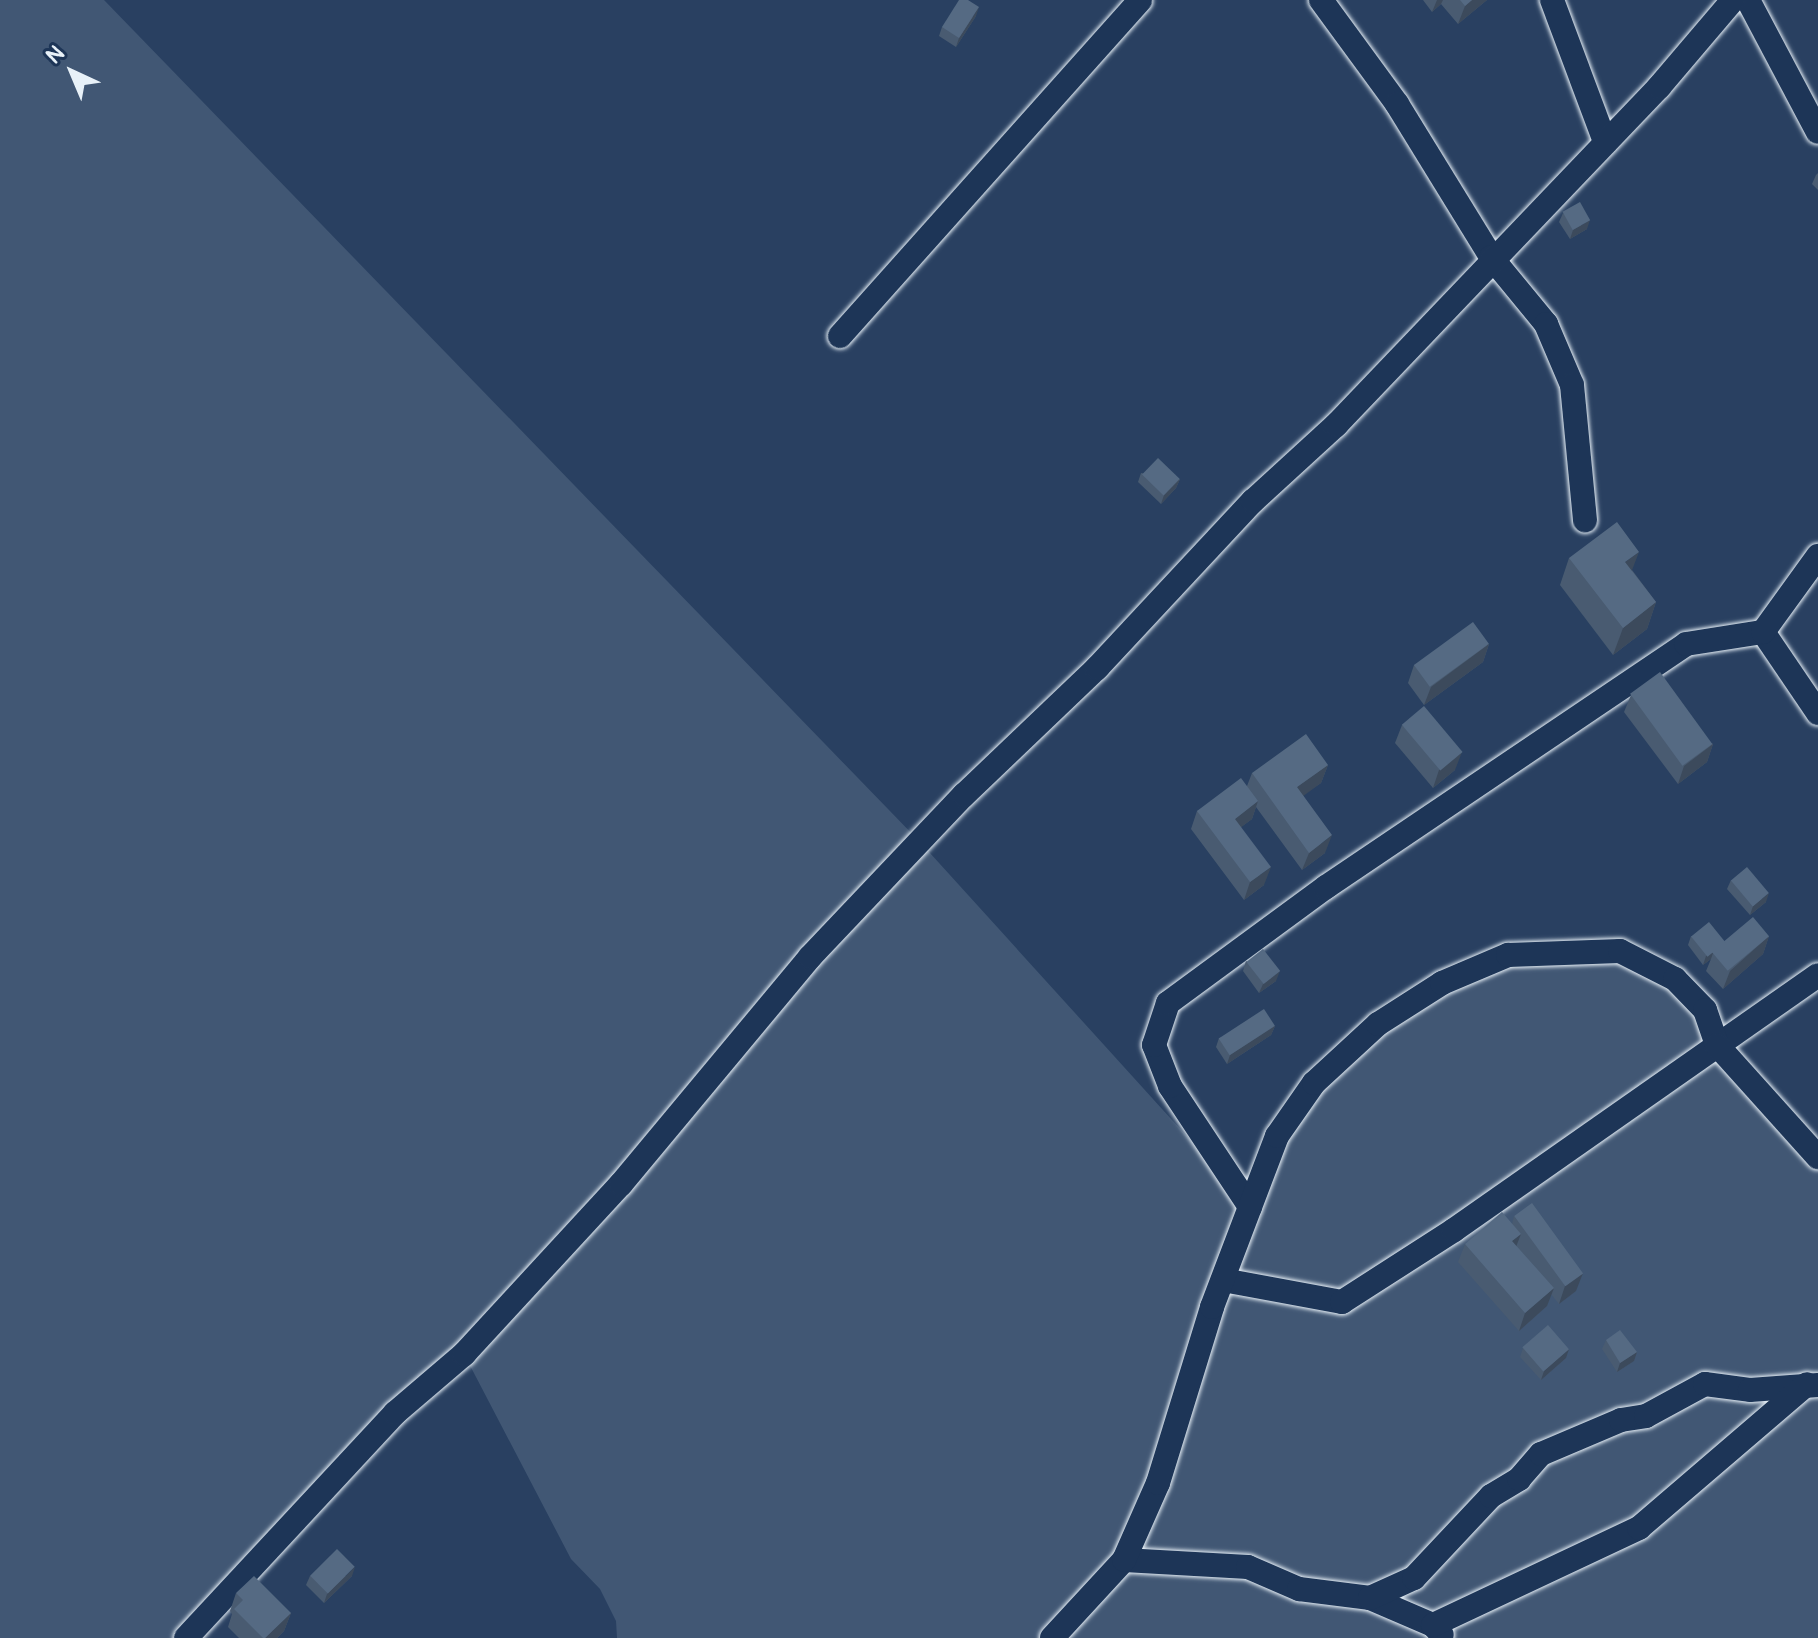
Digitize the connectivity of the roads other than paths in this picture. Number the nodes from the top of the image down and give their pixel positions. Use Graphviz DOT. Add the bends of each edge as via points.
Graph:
graph roads {
  1 [pos="1140,0"];
  2 [pos="1321,0"];
  3 [pos="1552,0"];
  4 [pos="1733,0"];
  5 [pos="1748,0"];
  6 [pos="1818,132"];
  7 [pos="1605,142"];
  8 [pos="1491,257"];
  9 [pos="840,336"];
  10 [pos="1585,520"];
  11 [pos="1818,556"];
  12 [pos="1763,632"];
  13 [pos="1818,713"];
  14 [pos="1818,975"];
  15 [pos="1717,1045"];
  16 [pos="1818,1157"];
  17 [pos="1250,1207"];
  18 [pos="1223,1280"];
  19 [pos="1813,1382"];
  20 [pos="1124,1560"];
  21 [pos="1370,1598"];
  22 [pos="1439,1632"];
  23 [pos="186,1638"];
  24 [pos="1052,1638"];
  1 -- 9 [label="street"];
  2 -- 8 [label="street" via="1397,104"];
  3 -- 7 [label="street"];
  4 -- 7 [label="street"];
  5 -- 6 [label="street"];
  7 -- 8 [label="street"];
  8 -- 10 [label="street" via="1546,324 1572,385"];
  8 -- 23 [label="street" via="1336,425 1253,501 1097,668 964,795 810,957 621,1184 464,1354 395,1413"];
  11 -- 12 [label="street"];
  12 -- 13 [label="street"];
  12 -- 17 [label="street" via="1686,644 1326,887 1168,1003 1154,1045 1170,1086"];
  14 -- 15 [label="street"];
  15 -- 16 [label="street"];
  15 -- 17 [label="street" via="1705,1010 1675,979 1620,951 1508,955 1442,983 1378,1024 1314,1083 1277,1136"];
  15 -- 18 [label="street" via="1342,1302"];
  17 -- 18 [label="street"];
  18 -- 20 [label="street" via="1158,1483"];
  19 -- 21 [label="street" via="1750,1390 1705,1384 1646,1416 1621,1420 1541,1454 1519,1479 1491,1496 1414,1578"];
  19 -- 22 [label="street" via="1639,1528"];
  20 -- 21 [label="street" via="1225,1564 1299,1589"];
  20 -- 24 [label="street"];
  21 -- 22 [label="street"];
}
